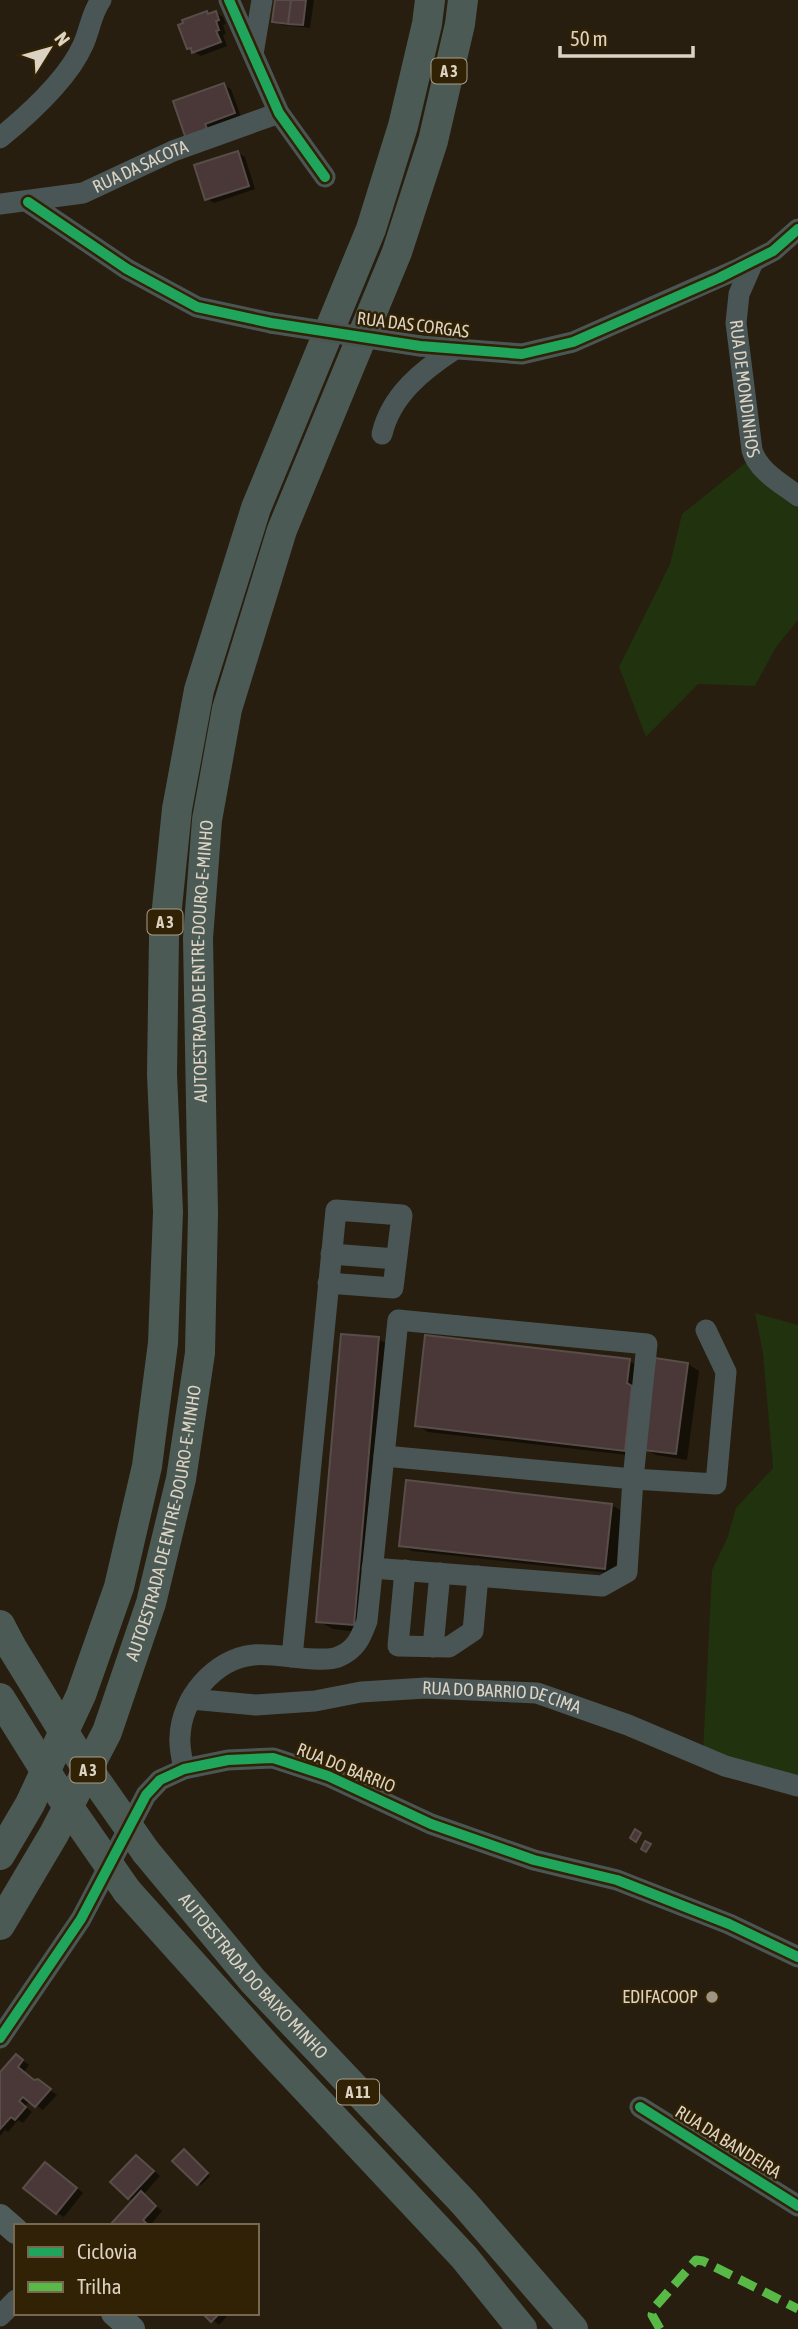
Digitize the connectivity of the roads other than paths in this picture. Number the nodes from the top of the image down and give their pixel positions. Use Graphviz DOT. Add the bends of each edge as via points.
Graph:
graph roads {
  1 [pos="101,0"];
  2 [pos="229,0"];
  3 [pos="261,0"];
  4 [pos="430,0"];
  5 [pos="463,0"];
  6 [pos="253,54"];
  7 [pos="279,113"];
  8 [pos="0,138"];
  9 [pos="325,177"];
  10 [pos="27,202"];
  11 [pos="0,204"];
  12 [pos="798,229"];
  13 [pos="753,262"];
  14 [pos="455,349"];
  15 [pos="382,434"];
  16 [pos="798,496"];
  17 [pos="331,1254"];
  18 [pos="396,1259"];
  19 [pos="328,1283"];
  20 [pos="706,1330"];
  21 [pos="384,1456"];
  22 [pos="633,1479"];
  23 [pos="373,1568"];
  24 [pos="405,1570"];
  25 [pos="440,1573"];
  26 [pos="478,1576"];
  27 [pos="6,1636"];
  28 [pos="433,1647"];
  29 [pos="292,1657"];
  30 [pos="0,1698"];
  31 [pos="191,1699"];
  32 [pos="184,1769"];
  33 [pos="798,1786"];
  34 [pos="0,1855"];
  35 [pos="0,1925"];
  36 [pos="798,1957"];
  37 [pos="0,2038"];
  38 [pos="640,2107"];
  39 [pos="798,2206"];
  40 [pos="0,2217"];
  41 [pos="14,2229"];
  42 [pos="14,2302"];
  43 [pos="116,2315"];
  44 [pos="0,2316"];
  45 [pos="132,2329"];
  46 [pos="522,2329"];
  47 [pos="573,2329"];
  1 -- 8 [label="street" via="83,46 57,83"];
  2 -- 6 [label="street"];
  3 -- 6 [label="street"];
  4 -- 34 [label="highway, AUTOESTRADA DE ENTRE-DOURO-E-MINHO / A 3" via="402,126 371,229 256,508 199,690 177,809 164,937 162,1074 168,1212 163,1343 147,1466 119,1587 81,1695 30,1804"];
  5 -- 35 [label="highway, AUTOESTRADA DE ENTRE-DOURO-E-MINHO / A 3" via="433,141 397,252 282,530 227,709 207,820 198,938 203,1213 200,1353 178,1492 151,1603 107,1732"];
  6 -- 7 [label="street"];
  7 -- 9 [label="street"];
  7 -- 10 [label="street, RUA DA SACOTA" via="173,151 83,193"];
  10 -- 11 [label="street, RUA DA SACOTA"];
  10 -- 14 [label="street, RUA DAS CORGAS, bridge" via="127,268 197,307 271,323"];
  12 -- 13 [label="street, RUA DAS CORGAS"];
  13 -- 14 [label="street, RUA DAS CORGAS" via="573,342 522,354"];
  13 -- 16 [label="street, RUA DE MONDINHOS" via="739,294 736,323 752,450 761,467"];
  14 -- 15 [label="street" via="405,390 390,411"];
  17 -- 18 [label="street"];
  17 -- 18 [label="street" via="336,1210 402,1215"];
  17 -- 19 [label="street"];
  18 -- 19 [label="street" via="393,1288"];
  19 -- 29 [label="street"];
  20 -- 22 [label="street" via="726,1371 716,1484"];
  21 -- 22 [label="street"];
  21 -- 22 [label="street" via="398,1320 647,1344"];
  21 -- 23 [label="street"];
  22 -- 26 [label="street" via="627,1573 602,1586"];
  23 -- 24 [label="street"];
  23 -- 29 [label="street" via="367,1621 358,1644 337,1658"];
  24 -- 25 [label="street"];
  24 -- 28 [label="street" via="398,1646"];
  25 -- 26 [label="street"];
  25 -- 28 [label="street"];
  26 -- 28 [label="street" via="473,1631 449,1647"];
  27 -- 47 [label="highway, AUTOESTRADA DO BAIXO MINHO / A 11, bridge" via="78,1755 146,1852 253,1981 464,2203"];
  29 -- 31 [label="street" via="252,1655 228,1663 204,1681"];
  30 -- 46 [label="highway, AUTOESTRADA DO BAIXO MINHO / A 11, bridge" via="127,1891 464,2257"];
  31 -- 32 [label="street" via="180,1738"];
  31 -- 33 [label="street, RUA DO BARRIO DE CIMA" via="256,1705 426,1688 537,1693 725,1766"];
  32 -- 36 [label="street, RUA DO BARRIO" via="272,1758 328,1776 431,1824 521,1856 617,1881 729,1924"];
  32 -- 37 [label="street, RUA DO BARRIO" via="160,1780 146,1795 82,1919"];
  38 -- 39 [label="street, RUA DA BANDEIRA"];
  40 -- 41 [label="main road"];
  42 -- 44 [label="street"];
  43 -- 45 [label="main road"];
}
